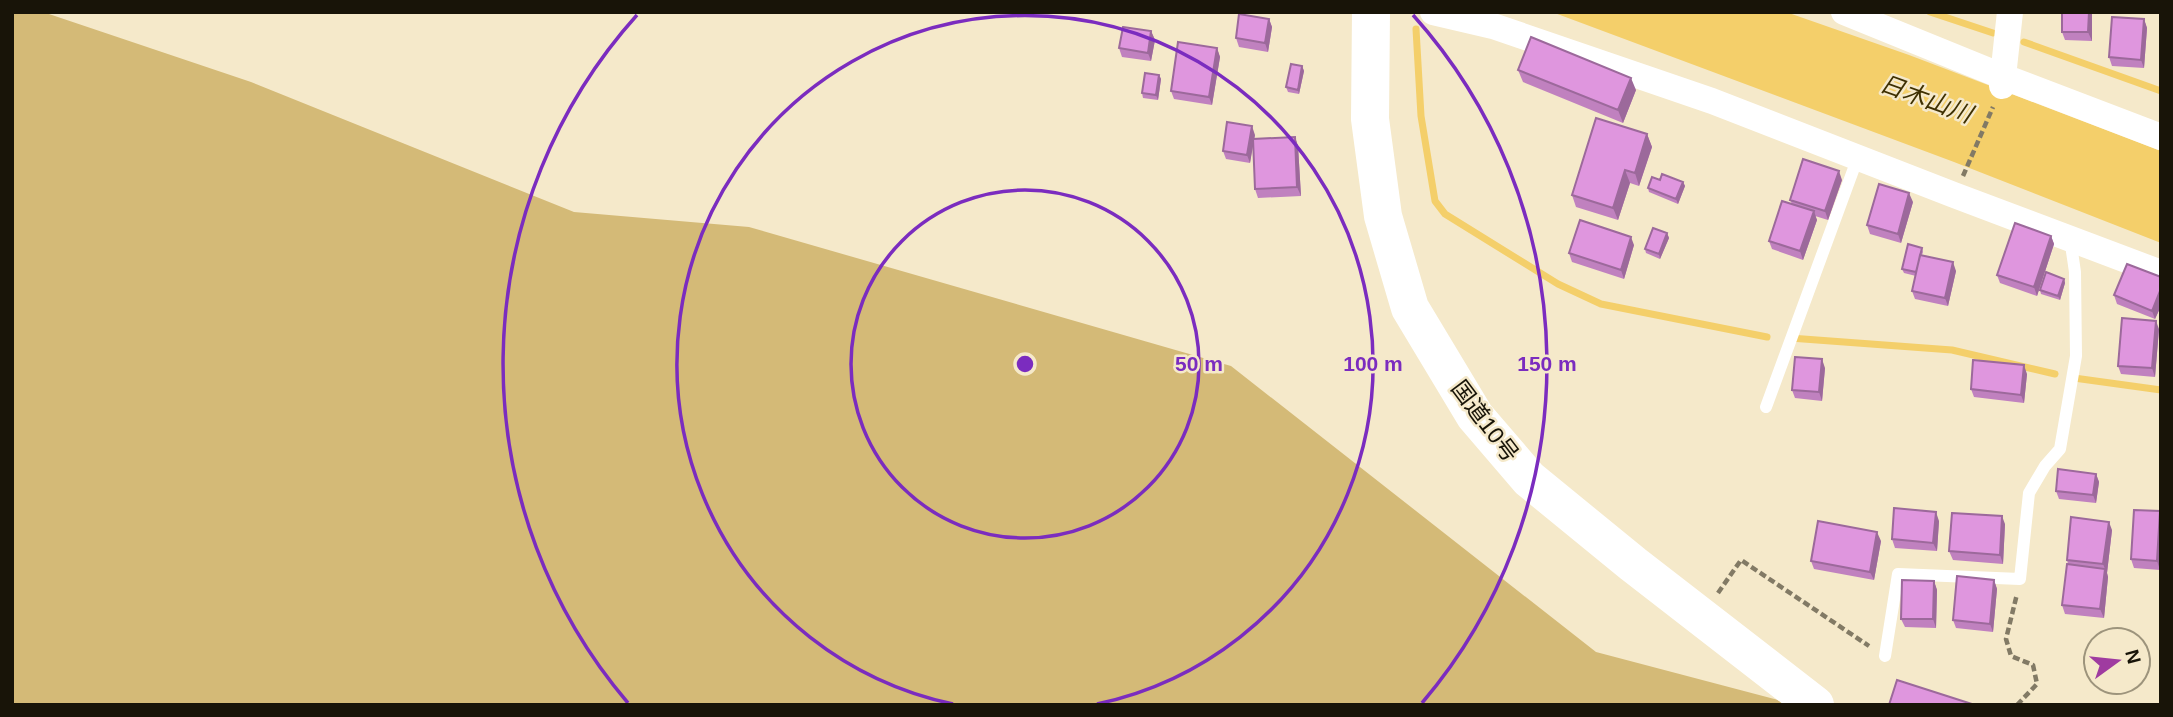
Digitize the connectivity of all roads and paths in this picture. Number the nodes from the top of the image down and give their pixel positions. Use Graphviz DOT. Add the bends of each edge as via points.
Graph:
graph roads {
  1 [pos="1371,12"];
  2 [pos="1433,12"];
  3 [pos="1844,12"];
  4 [pos="2010,12"];
  5 [pos="2003,81"];
  6 [pos="2161,137"];
  7 [pos="1858,157"];
  8 [pos="1961,181"];
  9 [pos="2070,237"];
  10 [pos="2161,273"];
  11 [pos="1766,407"];
  12 [pos="2020,579"];
  13 [pos="1700,617"];
  14 [pos="1885,656"];
  15 [pos="1815,705"];
  16 [pos="2017,705"];
  1 -- 13 [label="highway, 国道10号" via="1370,119 1383,216 1410,308 1475,416 1530,479"];
  2 -- 7 [label="street" via="1493,26"];
  3 -- 5 [label="street"];
  4 -- 5 [label="street"];
  5 -- 6 [label="street"];
  5 -- 8 [label="path"];
  7 -- 9 [label="street"];
  7 -- 11 [label="lane"];
  9 -- 10 [label="street"];
  9 -- 12 [label="lane" via="2076,356 2060,449 2029,493"];
  12 -- 14 [label="lane" via="1898,574"];
  12 -- 16 [label="path" via="2006,639 2011,656 2033,665 2037,684"];
  13 -- 14 [label="path" via="1741,560"];
  13 -- 15 [label="highway, 国道10号"];
}
